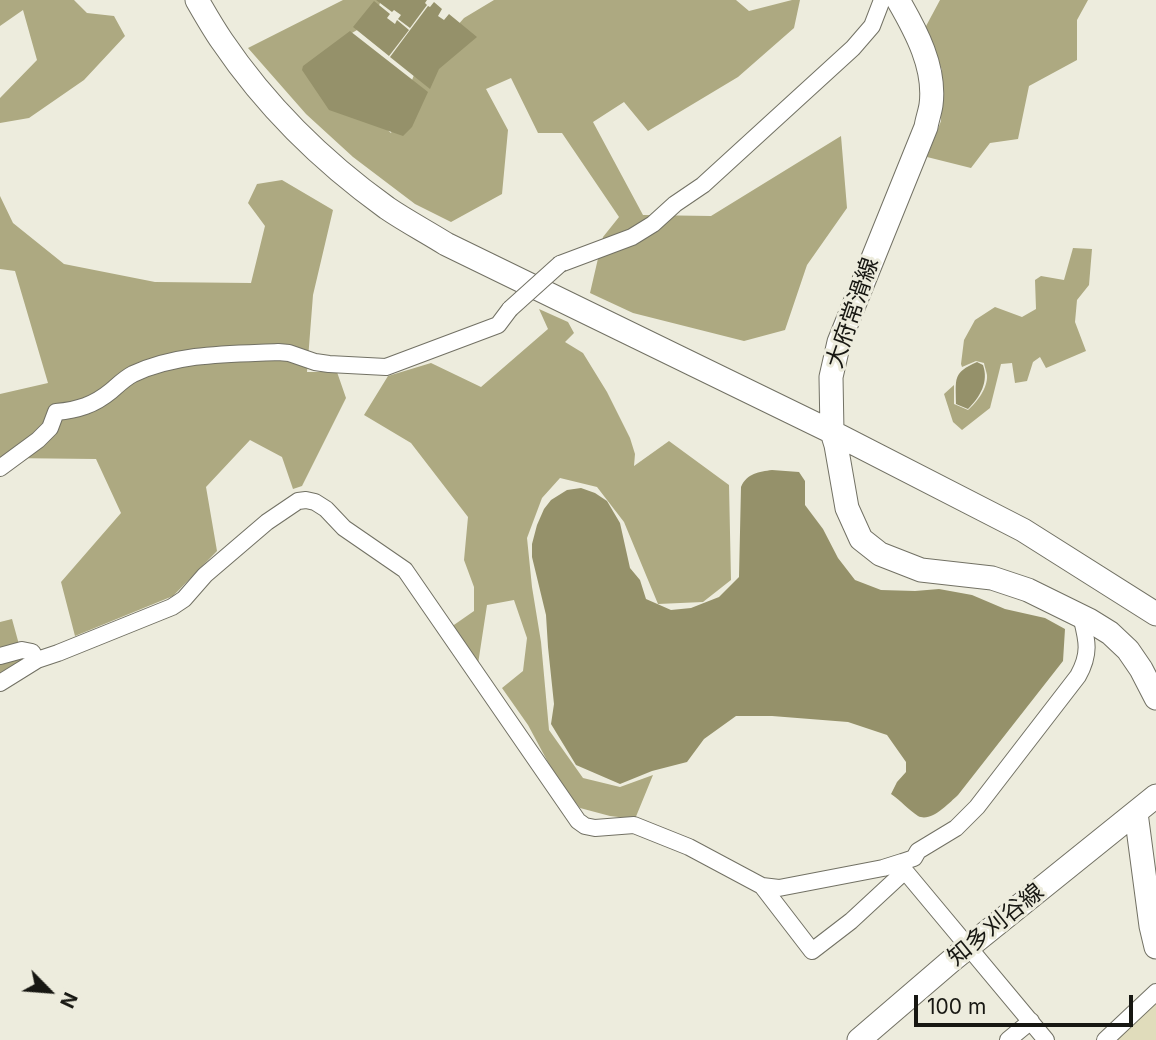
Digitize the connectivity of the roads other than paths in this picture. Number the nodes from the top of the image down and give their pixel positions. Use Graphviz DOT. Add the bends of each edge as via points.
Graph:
graph roads {
  1 [pos="197,0"];
  2 [pos="882,0"];
  3 [pos="898,0"];
  4 [pos="832,432"];
  5 [pos="0,468"];
  6 [pos="1156,614"];
  7 [pos="1081,616"];
  8 [pos="0,656"];
  9 [pos="37,660"];
  10 [pos="0,684"];
  11 [pos="1156,698"];
  12 [pos="1156,796"];
  13 [pos="1136,813"];
  14 [pos="903,866"];
  15 [pos="762,886"];
  16 [pos="968,947"];
  17 [pos="1156,947"];
  18 [pos="1156,992"];
  19 [pos="1031,1021"];
  20 [pos="859,1040"];
  21 [pos="1008,1040"];
  22 [pos="1046,1040"];
  23 [pos="1104,1040"];
  1 -- 4 [label="street" via="222,41 282,116 344,175 389,209 446,244"];
  2 -- 5 [label="street, bridge" via="872,26 853,48 703,185 632,237 560,264 498,324 387,367 329,364 278,352 172,360 131,375 86,407 56,412 50,428"];
  3 -- 4 [label="street, 大府常滑線" via="923,46 931,103 926,127 839,342 831,377"];
  4 -- 6 [label="street" via="1023,530"];
  4 -- 7 [label="street, 大府常滑線" via="847,508 860,539 880,554 920,570 992,578"];
  7 -- 11 [label="street, 大府常滑線" via="1128,650"];
  7 -- 14 [label="street" via="1087,656 1078,676 977,807 957,828 918,851"];
  8 -- 9 [label="street" via="22,650 32,652"];
  9 -- 10 [label="street"];
  9 -- 15 [label="street" via="172,607 278,514 298,501 315,502 405,570 578,821 596,828 634,825 689,847"];
  12 -- 13 [label="street"];
  13 -- 16 [label="street, 知多刈谷線"];
  13 -- 17 [label="street"];
  14 -- 15 [label="street" via="779,888"];
  14 -- 15 [label="street" via="852,921 812,951"];
  14 -- 16 [label="street"];
  16 -- 19 [label="street"];
  16 -- 20 [label="street, 知多刈谷線"];
  18 -- 23 [label="street"];
  19 -- 21 [label="street"];
  19 -- 22 [label="street"];
}
